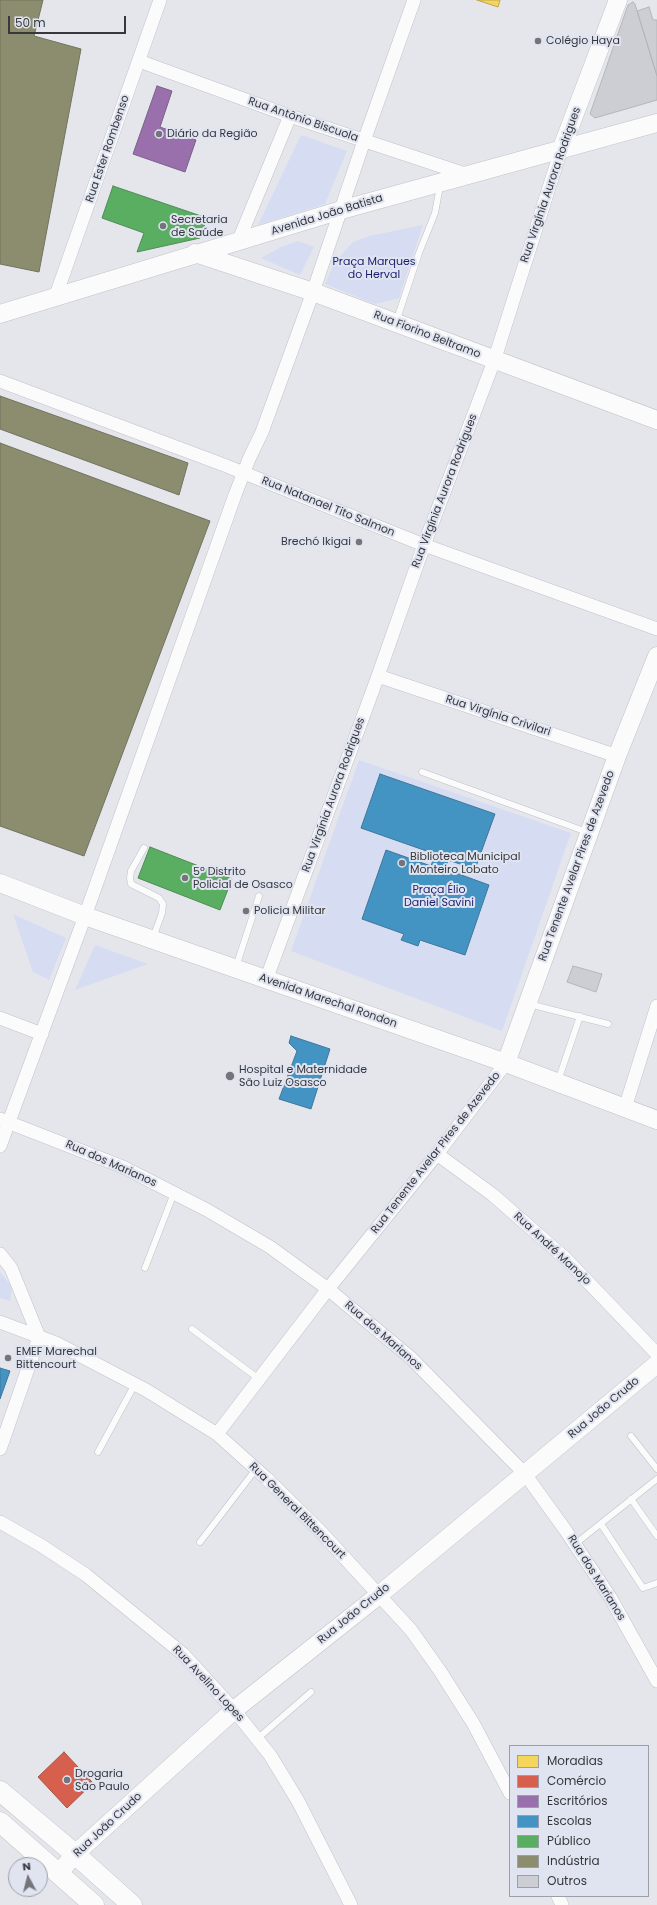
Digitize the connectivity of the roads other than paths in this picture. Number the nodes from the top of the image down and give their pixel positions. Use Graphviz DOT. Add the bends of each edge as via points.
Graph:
graph roads {
  1 [pos="160,0"];
  2 [pos="414,0"];
  3 [pos="618,0"];
  4 [pos="139,61"];
  5 [pos="290,116"];
  6 [pos="657,123"];
  7 [pos="364,141"];
  8 [pos="561,150"];
  9 [pos="468,175"];
  10 [pos="441,183"];
  11 [pos="341,210"];
  12 [pos="238,242"];
  13 [pos="195,253"];
  14 [pos="313,292"];
  15 [pos="55,298"];
  16 [pos="0,314"];
  17 [pos="396,324"];
  18 [pos="494,361"];
  19 [pos="0,380"];
  20 [pos="657,420"];
  21 [pos="244,473"];
  22 [pos="424,545"];
  23 [pos="657,629"];
  24 [pos="657,656"];
  25 [pos="378,676"];
  26 [pos="617,756"];
  27 [pos="422,772"];
  28 [pos="589,832"];
  29 [pos="144,848"];
  30 [pos="0,883"];
  31 [pos="259,896"];
  32 [pos="85,916"];
  33 [pos="152,939"];
  34 [pos="236,969"];
  35 [pos="266,980"];
  36 [pos="528,1004"];
  37 [pos="656,1010"];
  38 [pos="580,1016"];
  39 [pos="0,1018"];
  40 [pos="608,1024"];
  41 [pos="42,1034"];
  42 [pos="506,1063"];
  43 [pos="558,1083"];
  44 [pos="625,1108"];
  45 [pos="657,1120"];
  46 [pos="5,1121"];
  47 [pos="0,1146"];
  48 [pos="437,1154"];
  49 [pos="174,1193"];
  50 [pos="0,1254"];
  51 [pos="145,1268"];
  52 [pos="328,1289"];
  53 [pos="0,1322"];
  54 [pos="192,1329"];
  55 [pos="39,1337"];
  56 [pos="657,1354"];
  57 [pos="657,1364"];
  58 [pos="259,1379"];
  59 [pos="136,1384"];
  60 [pos="216,1434"];
  61 [pos="631,1436"];
  62 [pos="0,1449"];
  63 [pos="98,1452"];
  64 [pos="256,1469"];
  65 [pos="657,1469"];
  66 [pos="525,1474"];
  67 [pos="657,1478"];
  68 [pos="631,1499"];
  69 [pos="0,1522"];
  70 [pos="600,1524"];
  71 [pos="657,1536"];
  72 [pos="200,1542"];
  73 [pos="575,1544"];
  74 [pos="657,1583"];
  75 [pos="379,1595"];
  76 [pos="657,1681"];
  77 [pos="311,1692"];
  78 [pos="234,1710"];
  79 [pos="257,1739"];
  80 [pos="0,1791"];
  81 [pos="509,1791"];
  82 [pos="0,1822"];
  83 [pos="75,1854"];
  84 [pos="58,1874"];
  85 [pos="94,1905"];
  86 [pos="132,1905"];
  87 [pos="351,1905"];
  1 -- 4 [label="street, Rua Ester Rombenso"];
  2 -- 7 [label="street"];
  3 -- 8 [label="street, Rua Virgínia Aurora Rodrigues"];
  4 -- 5 [label="street, Rua Antônio Biscuola"];
  4 -- 15 [label="street, Rua Ester Rombenso"];
  5 -- 7 [label="street, Rua Antônio Biscuola"];
  5 -- 12 [label="street"];
  6 -- 8 [label="street, Avenida João Batista"];
  7 -- 9 [label="street, Rua Antônio Biscuola"];
  7 -- 11 [label="street"];
  8 -- 9 [label="street, Avenida João Batista"];
  8 -- 18 [label="street, Rua Virgínia Aurora Rodrigues"];
  9 -- 10 [label="street, Avenida João Batista"];
  10 -- 11 [label="street, Avenida João Batista"];
  10 -- 17 [label="lane" via="434,213"];
  11 -- 12 [label="street, Avenida João Batista"];
  11 -- 14 [label="street"];
  12 -- 13 [label="street, Avenida João Batista"];
  13 -- 14 [label="street, Rua Fiorino Beltramo"];
  13 -- 15 [label="street, Avenida João Batista"];
  14 -- 17 [label="street, Rua Fiorino Beltramo"];
  14 -- 21 [label="street" via="262,432"];
  15 -- 16 [label="street, Avenida João Batista"];
  17 -- 18 [label="street, Rua Fiorino Beltramo"];
  18 -- 20 [label="street, Rua Fiorino Beltramo"];
  18 -- 22 [label="street, Rua Virgínia Aurora Rodrigues"];
  19 -- 21 [label="street, Rua Natanael Tito Salmon"];
  21 -- 22 [label="street, Rua Natanael Tito Salmon"];
  21 -- 32 [label="street"];
  22 -- 23 [label="street, Rua Natanael Tito Salmon"];
  22 -- 25 [label="street, Rua Virgínia Aurora Rodrigues"];
  24 -- 26 [label="street, Rua Tenente Avelar Pires de Azevedo"];
  25 -- 26 [label="street, Rua Virgínia Crivilari"];
  25 -- 35 [label="street, Rua Virgínia Aurora Rodrigues"];
  26 -- 28 [label="street, Rua Tenente Avelar Pires de Azevedo"];
  27 -- 28 [label="lane"];
  28 -- 36 [label="street, Rua Tenente Avelar Pires de Azevedo"];
  29 -- 33 [label="lane" via="131,871 130,878 131,884 159,898 163,904"];
  30 -- 32 [label="street, Avenida Marechal Rondon"];
  31 -- 34 [label="lane"];
  32 -- 33 [label="street, Avenida Marechal Rondon"];
  32 -- 41 [label="street"];
  33 -- 34 [label="street, Avenida Marechal Rondon"];
  34 -- 35 [label="street, Avenida Marechal Rondon"];
  35 -- 42 [label="street, Avenida Marechal Rondon"];
  36 -- 38 [label="lane"];
  36 -- 42 [label="street, Rua Tenente Avelar Pires de Azevedo"];
  37 -- 44 [label="street"];
  38 -- 40 [label="lane"];
  38 -- 43 [label="lane"];
  39 -- 41 [label="street"];
  41 -- 46 [label="street"];
  42 -- 43 [label="street, Avenida Marechal Rondon"];
  42 -- 48 [label="street, Rua Tenente Avelar Pires de Azevedo"];
  43 -- 44 [label="street, Avenida Marechal Rondon"];
  44 -- 45 [label="street, Avenida Marechal Rondon"];
  46 -- 47 [label="street"];
  46 -- 49 [label="street, Rua dos Marianos" via="123,1167"];
  48 -- 52 [label="street, Rua Tenente Avelar Pires de Azevedo"];
  48 -- 56 [label="street, Rua André Manojo" via="493,1195 565,1258"];
  49 -- 51 [label="lane"];
  49 -- 52 [label="street, Rua dos Marianos" via="270,1247"];
  50 -- 55 [label="street" via="11,1268"];
  52 -- 58 [label="street, Rua Tenente Avelar Pires de Azevedo"];
  52 -- 66 [label="street, Rua dos Marianos" via="411,1358"];
  53 -- 55 [label="street, Rua General Bittencourt"];
  54 -- 58 [label="lane"];
  55 -- 59 [label="street, Rua General Bittencourt" via="94,1361"];
  55 -- 62 [label="street"];
  57 -- 66 [label="street, Rua João Crudo"];
  58 -- 60 [label="street, Rua Tenente Avelar Pires de Azevedo"];
  59 -- 60 [label="street, Rua General Bittencourt"];
  59 -- 63 [label="lane"];
  60 -- 64 [label="street, Rua General Bittencourt"];
  61 -- 65 [label="lane"];
  64 -- 72 [label="lane"];
  64 -- 75 [label="street, Rua General Bittencourt" via="320,1531"];
  66 -- 73 [label="street, Rua dos Marianos"];
  66 -- 75 [label="street, Rua João Crudo"];
  67 -- 68 [label="lane"];
  68 -- 70 [label="lane"];
  68 -- 71 [label="lane"];
  69 -- 78 [label="street, Rua Avelino Lopes" via="86,1575 127,1607 183,1654"];
  70 -- 73 [label="lane"];
  70 -- 74 [label="lane" via="643,1588"];
  73 -- 76 [label="street, Rua dos Marianos" via="610,1598"];
  75 -- 78 [label="street, Rua João Crudo"];
  75 -- 81 [label="street, Rua General Bittencourt" via="411,1630 440,1671 473,1723"];
  77 -- 79 [label="lane"];
  78 -- 79 [label="street, Rua Avelino Lopes"];
  78 -- 83 [label="street, Rua João Crudo"];
  79 -- 87 [label="street, Rua Avelino Lopes" via="270,1755 298,1802"];
  80 -- 83 [label="main road"];
  82 -- 84 [label="main road"];
  83 -- 84 [label="street, Rua João Crudo"];
  83 -- 86 [label="main road"];
  84 -- 85 [label="main road"];
}
